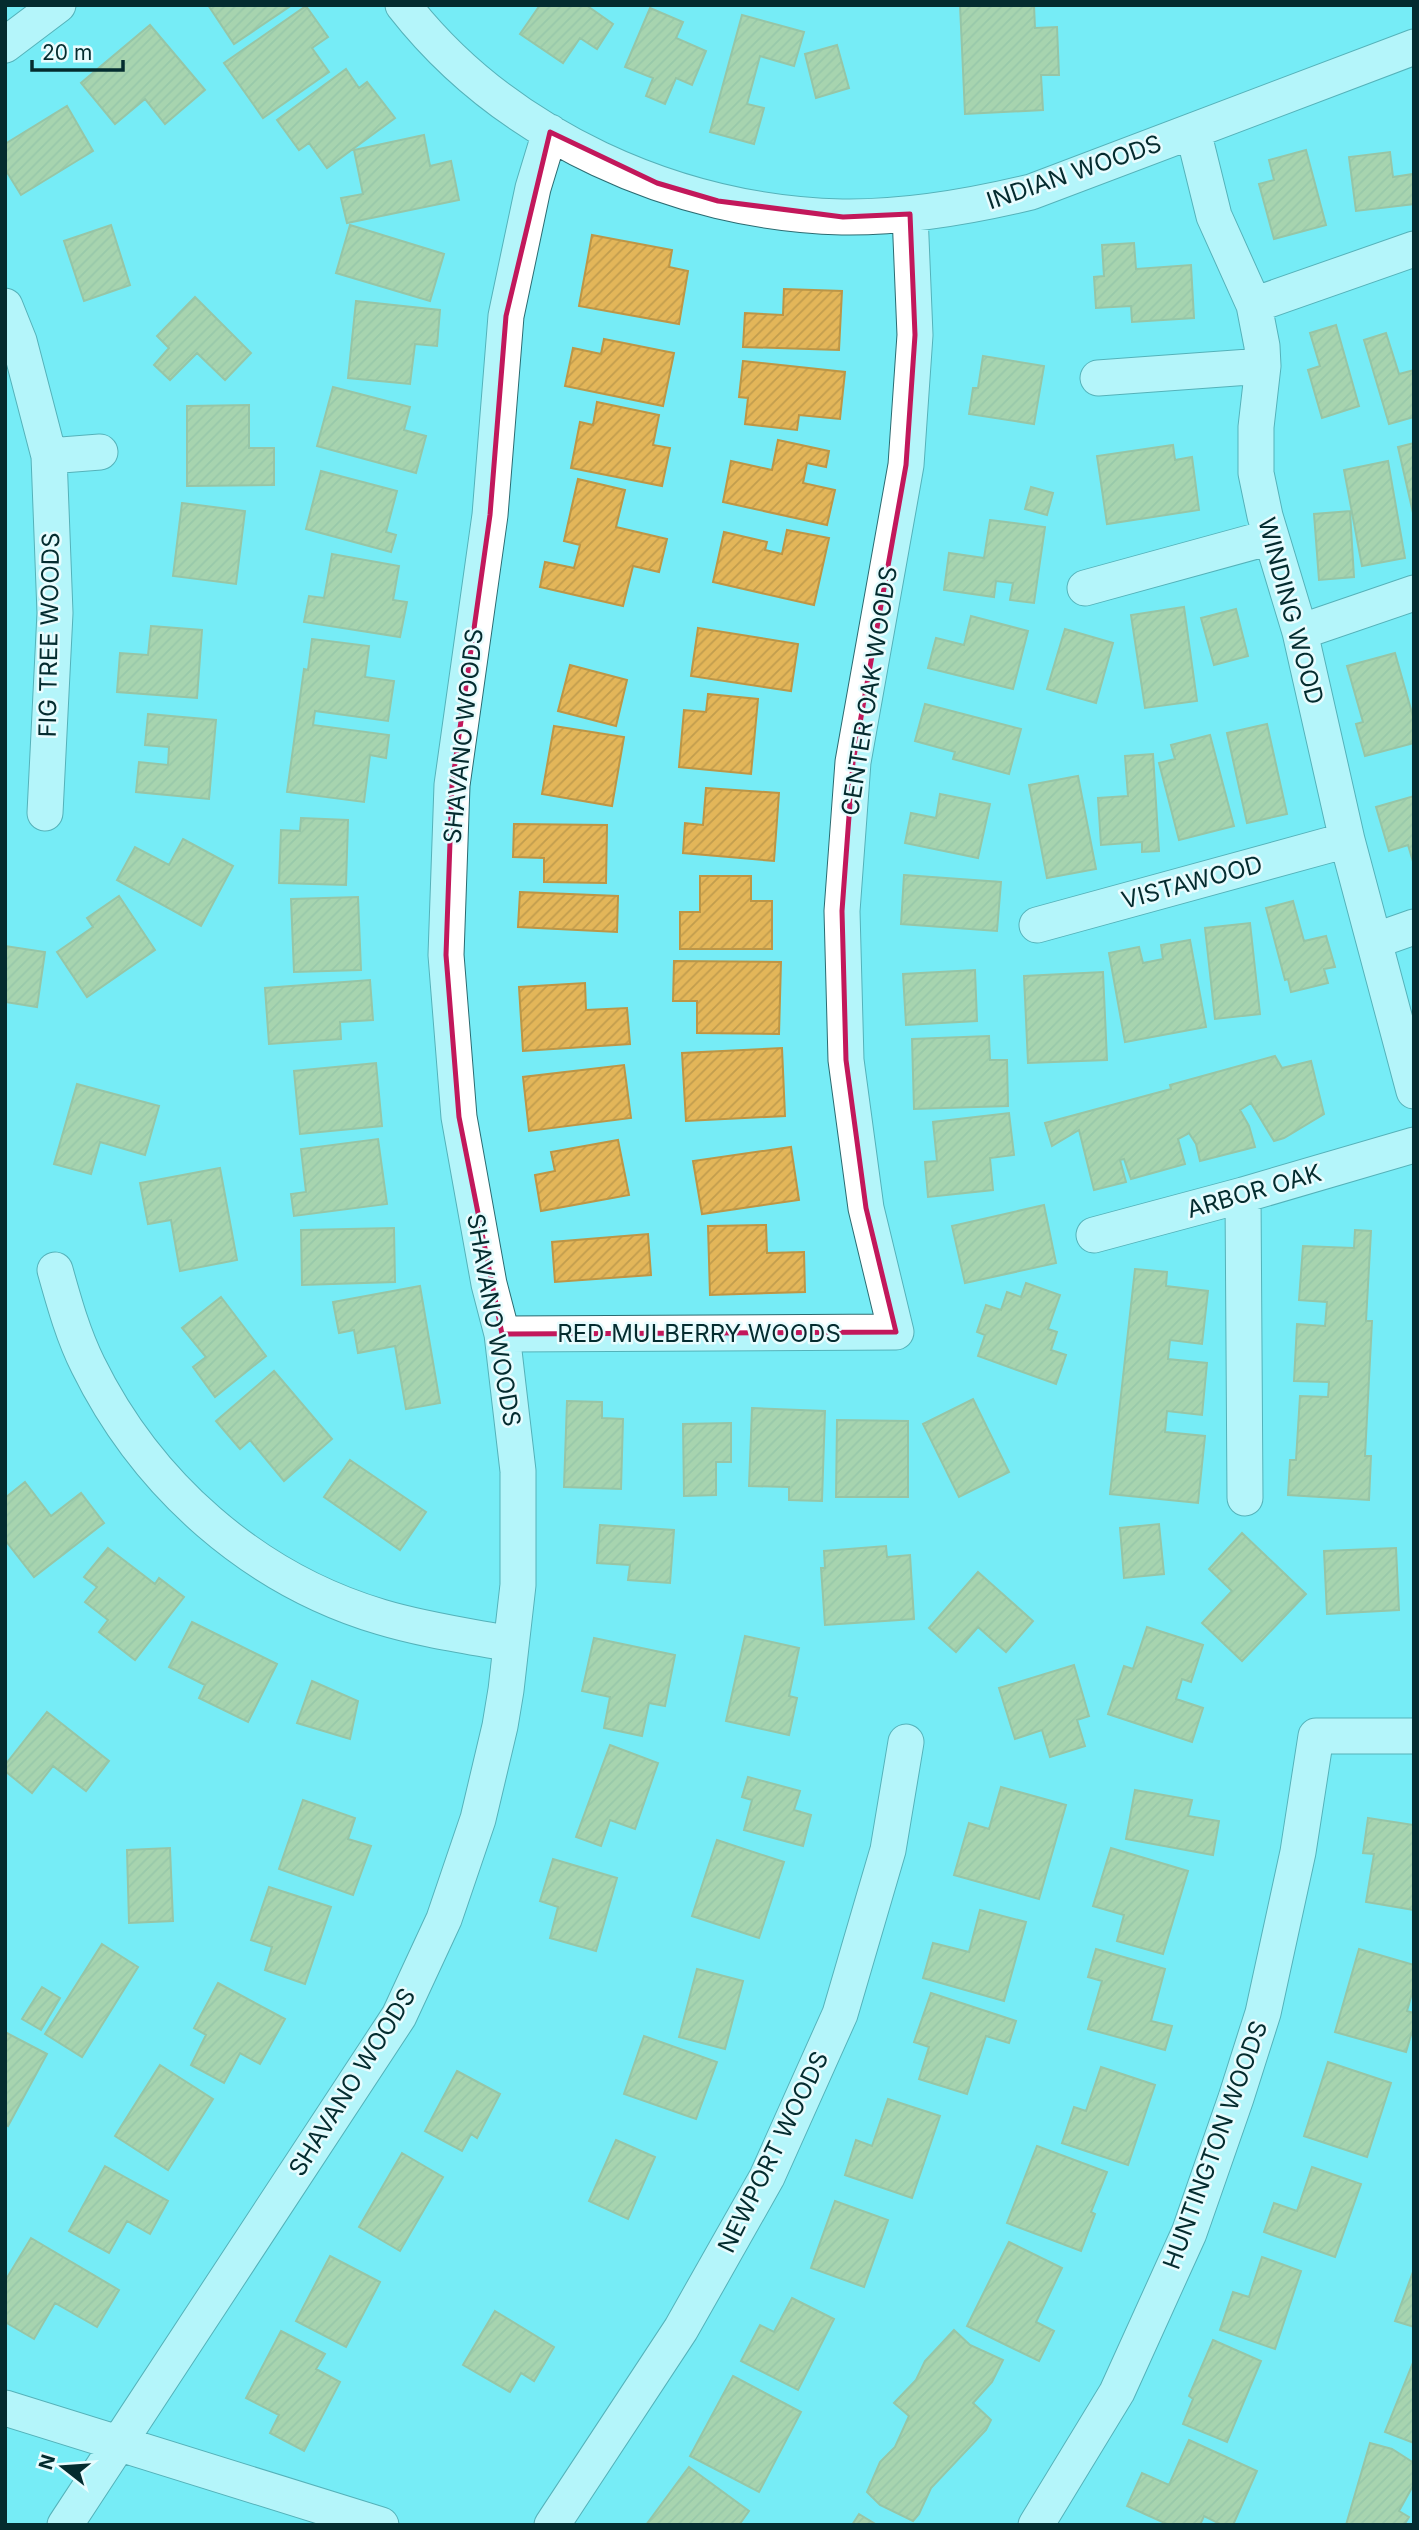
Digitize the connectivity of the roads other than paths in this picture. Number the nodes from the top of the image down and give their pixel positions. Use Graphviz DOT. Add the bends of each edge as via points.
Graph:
graph roads {
  1 [pos="58,5"];
  2 [pos="403,5"];
  3 [pos="5,45"];
  4 [pos="1414,47"];
  5 [pos="1193,131"];
  6 [pos="550,132"];
  7 [pos="910,214"];
  8 [pos="1414,249"];
  9 [pos="5,306"];
  10 [pos="1254,306"];
  11 [pos="1263,366"];
  12 [pos="1098,378"];
  13 [pos="100,452"];
  14 [pos="48,456"];
  15 [pos="1271,537"];
  16 [pos="1085,588"];
  17 [pos="1414,593"];
  18 [pos="1300,632"];
  19 [pos="45,813"];
  20 [pos="1347,840"];
  21 [pos="1037,925"];
  22 [pos="1414,927"];
  23 [pos="1374,941"];
  24 [pos="1414,1091"];
  25 [pos="1414,1145"];
  26 [pos="1243,1195"];
  27 [pos="1094,1235"];
  28 [pos="55,1270"];
  29 [pos="896,1332"];
  30 [pos="502,1334"];
  31 [pos="1245,1498"];
  32 [pos="511,1644"];
  33 [pos="1414,1736"];
  34 [pos="906,1742"];
  35 [pos="5,2408"];
  36 [pos="118,2445"];
  37 [pos="65,2525"];
  38 [pos="381,2525"];
  39 [pos="552,2525"];
  40 [pos="1036,2525"];
  1 -- 3 [label="street"];
  2 -- 6 [label="street, INDIAN WOODS" via="452,58 500,99"];
  4 -- 5 [label="street, INDIAN WOODS"];
  5 -- 7 [label="street, INDIAN WOODS" via="1031,192"];
  5 -- 10 [label="street, WINDING WOOD" via="1214,216"];
  6 -- 7 [label="street, INDIAN WOODS" via="599,160 718,201 843,217"];
  6 -- 30 [label="street, SHAVANO WOODS" via="533,188 506,316 490,515 452,798 446,955 459,1117"];
  7 -- 29 [label="street, CENTER OAK WOODS" via="915,335 906,465 853,762 842,911 846,1060 866,1208"];
  8 -- 10 [label="street"];
  9 -- 14 [label="street, FIG TREE WOODS" via="19,341"];
  10 -- 11 [label="street, WINDING WOOD"];
  11 -- 12 [label="street"];
  11 -- 15 [label="street, WINDING WOOD" via="1256,473"];
  13 -- 14 [label="street"];
  14 -- 19 [label="street, FIG TREE WOODS" via="55,613"];
  15 -- 16 [label="street"];
  15 -- 18 [label="street, WINDING WOOD"];
  17 -- 18 [label="street"];
  18 -- 20 [label="street, WINDING WOOD"];
  20 -- 21 [label="street, VISTAWOOD"];
  20 -- 23 [label="street, WINDING WOOD"];
  22 -- 23 [label="street"];
  23 -- 24 [label="street, WINDING WOOD"];
  25 -- 26 [label="street, ARBOR OAK"];
  26 -- 27 [label="street, ARBOR OAK"];
  26 -- 31 [label="street"];
  28 -- 32 [label="street" via="88,1364 112,1408 140,1450 208,1522 290,1579 335,1600 382,1617"];
  29 -- 30 [label="street, RED MULBERRY WOODS"];
  30 -- 32 [label="street, SHAVANO WOODS" via="518,1471 518,1585"];
  32 -- 36 [label="street, SHAVANO WOODS" via="500,1726 478,1819 444,1919 399,2016"];
  33 -- 40 [label="street, HUNTINGTON WOODS" via="1316,1736 1298,1852 1263,2013 1193,2221 1117,2392"];
  34 -- 39 [label="street, NEWPORT WOODS" via="888,1850 840,2014 767,2177 681,2329"];
  35 -- 36 [label="street"];
  36 -- 37 [label="street, SHAVANO WOODS"];
  36 -- 38 [label="street"];
}
